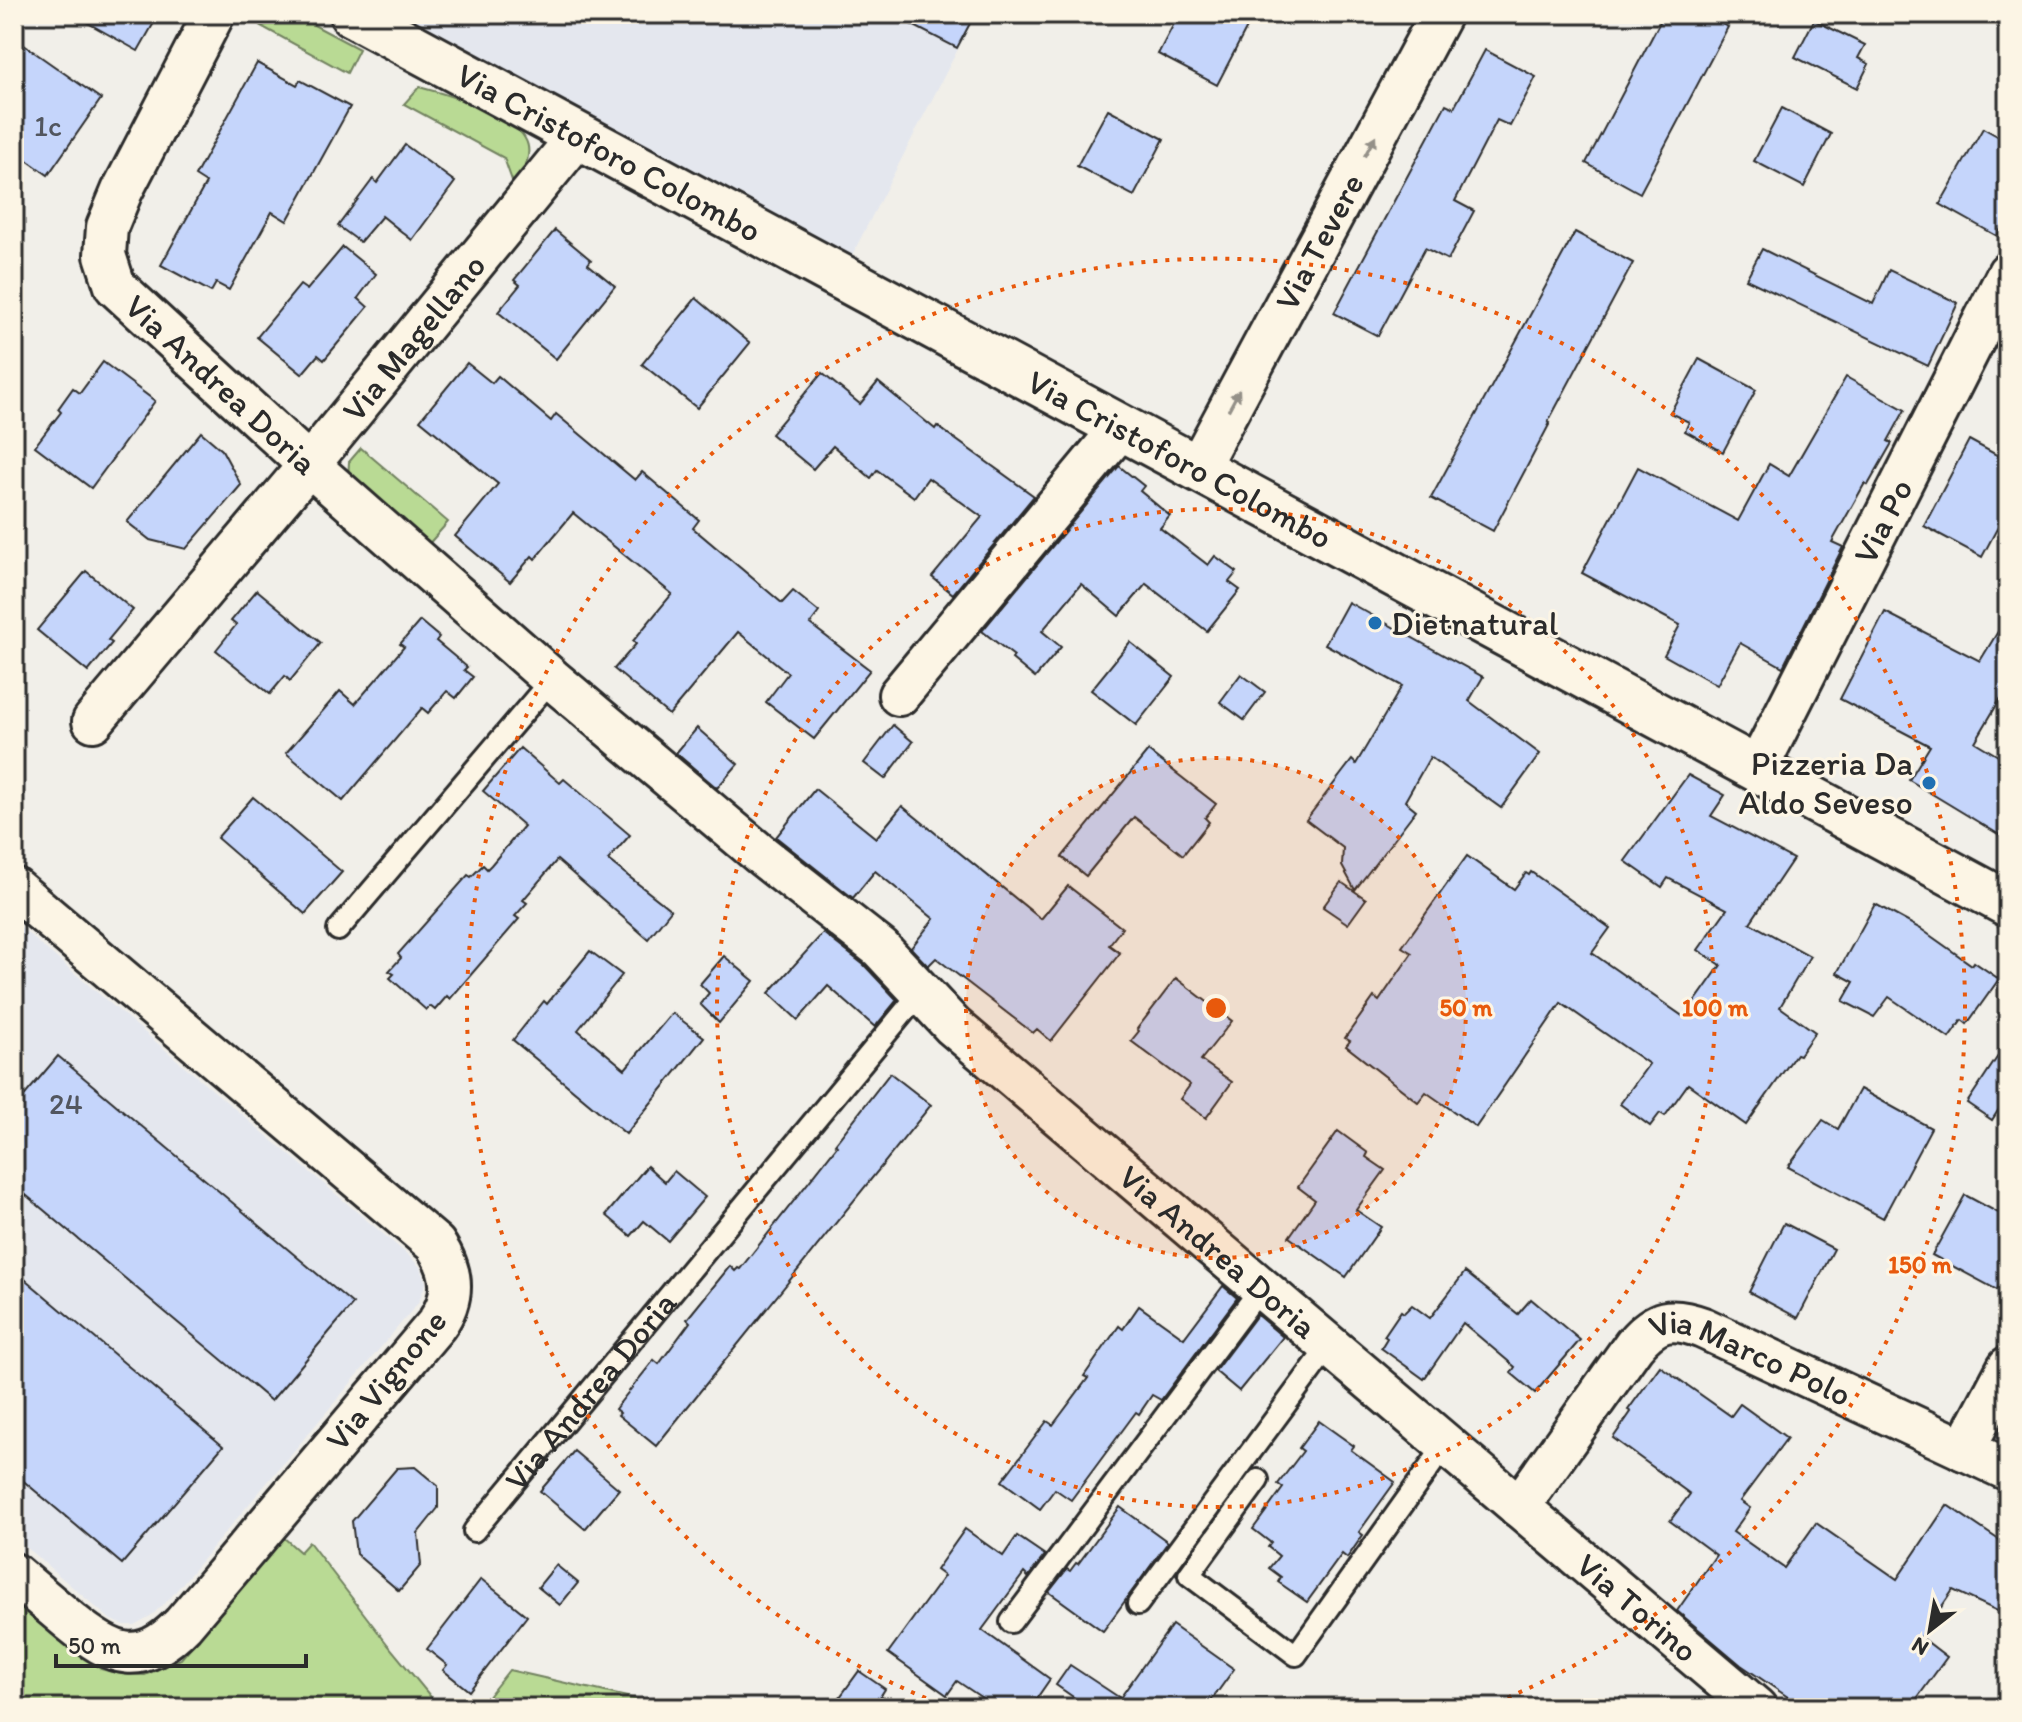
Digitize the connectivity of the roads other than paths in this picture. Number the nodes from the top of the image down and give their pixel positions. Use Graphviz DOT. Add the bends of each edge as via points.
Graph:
graph roads {
  1 [pos="214,14"];
  2 [pos="352,14"];
  3 [pos="1441,14"];
  4 [pos="577,134"];
  5 [pos="2008,273"];
  6 [pos="1118,426"];
  7 [pos="309,465"];
  8 [pos="1197,469"];
  9 [pos="552,679"];
  10 [pos="899,695"];
  11 [pos="93,721"];
  12 [pos="1757,769"];
  13 [pos="14,888"];
  14 [pos="2008,904"];
  15 [pos="338,930"];
  16 [pos="920,993"];
  17 [pos="1261,1288"];
  18 [pos="1329,1346"];
  19 [pos="2008,1367"];
  20 [pos="1446,1444"];
  21 [pos="1964,1450"];
  22 [pos="2008,1470"];
  23 [pos="1258,1480"];
  24 [pos="1519,1507"];
  25 [pos="474,1531"];
  26 [pos="14,1574"];
  27 [pos="1138,1604"];
  28 [pos="1011,1622"];
  29 [pos="1756,1708"];
  1 -- 7 [label="street, Via Andrea Doria" via="122,191 107,227 105,255 115,286"];
  2 -- 4 [label="street, Via Cristoforo Colombo"];
  8 -- 3 [label="street, Via Tevere, one-way"];
  4 -- 6 [label="street, Via Cristoforo Colombo"];
  4 -- 7 [label="street, Via Magellano"];
  5 -- 12 [label="street, Via Po"];
  6 -- 8 [label="street, Via Cristoforo Colombo"];
  6 -- 10 [label="street"];
  7 -- 9 [label="street, Via Andrea Doria"];
  7 -- 11 [label="street, Via Magellano"];
  8 -- 12 [label="street, Via Cristoforo Colombo"];
  9 -- 15 [label="lane"];
  9 -- 16 [label="street, Via Andrea Doria" via="880,948"];
  12 -- 14 [label="street, Via Cristoforo Colombo"];
  13 -- 26 [label="street, Via Vignone" via="435,1244 446,1260 451,1298 436,1325 183,1624 159,1645 145,1652 115,1652"];
  16 -- 17 [label="street, Via Andrea Doria"];
  16 -- 25 [label="lane, Via Andrea Doria"];
  17 -- 18 [label="street, Via Andrea Doria"];
  17 -- 28 [label="lane"];
  18 -- 20 [label="street, Via Andrea Doria"];
  18 -- 27 [label="lane"];
  19 -- 21 [label="street"];
  20 -- 23 [label="lane" via="1296,1655 1189,1575"];
  20 -- 24 [label="street, Via Andrea Doria"];
  21 -- 22 [label="street, Via Marco Polo"];
  21 -- 24 [label="street, Via Marco Polo" via="1703,1328 1669,1320 1654,1325 1634,1345"];
  24 -- 29 [label="street, Via Torino"];
}
